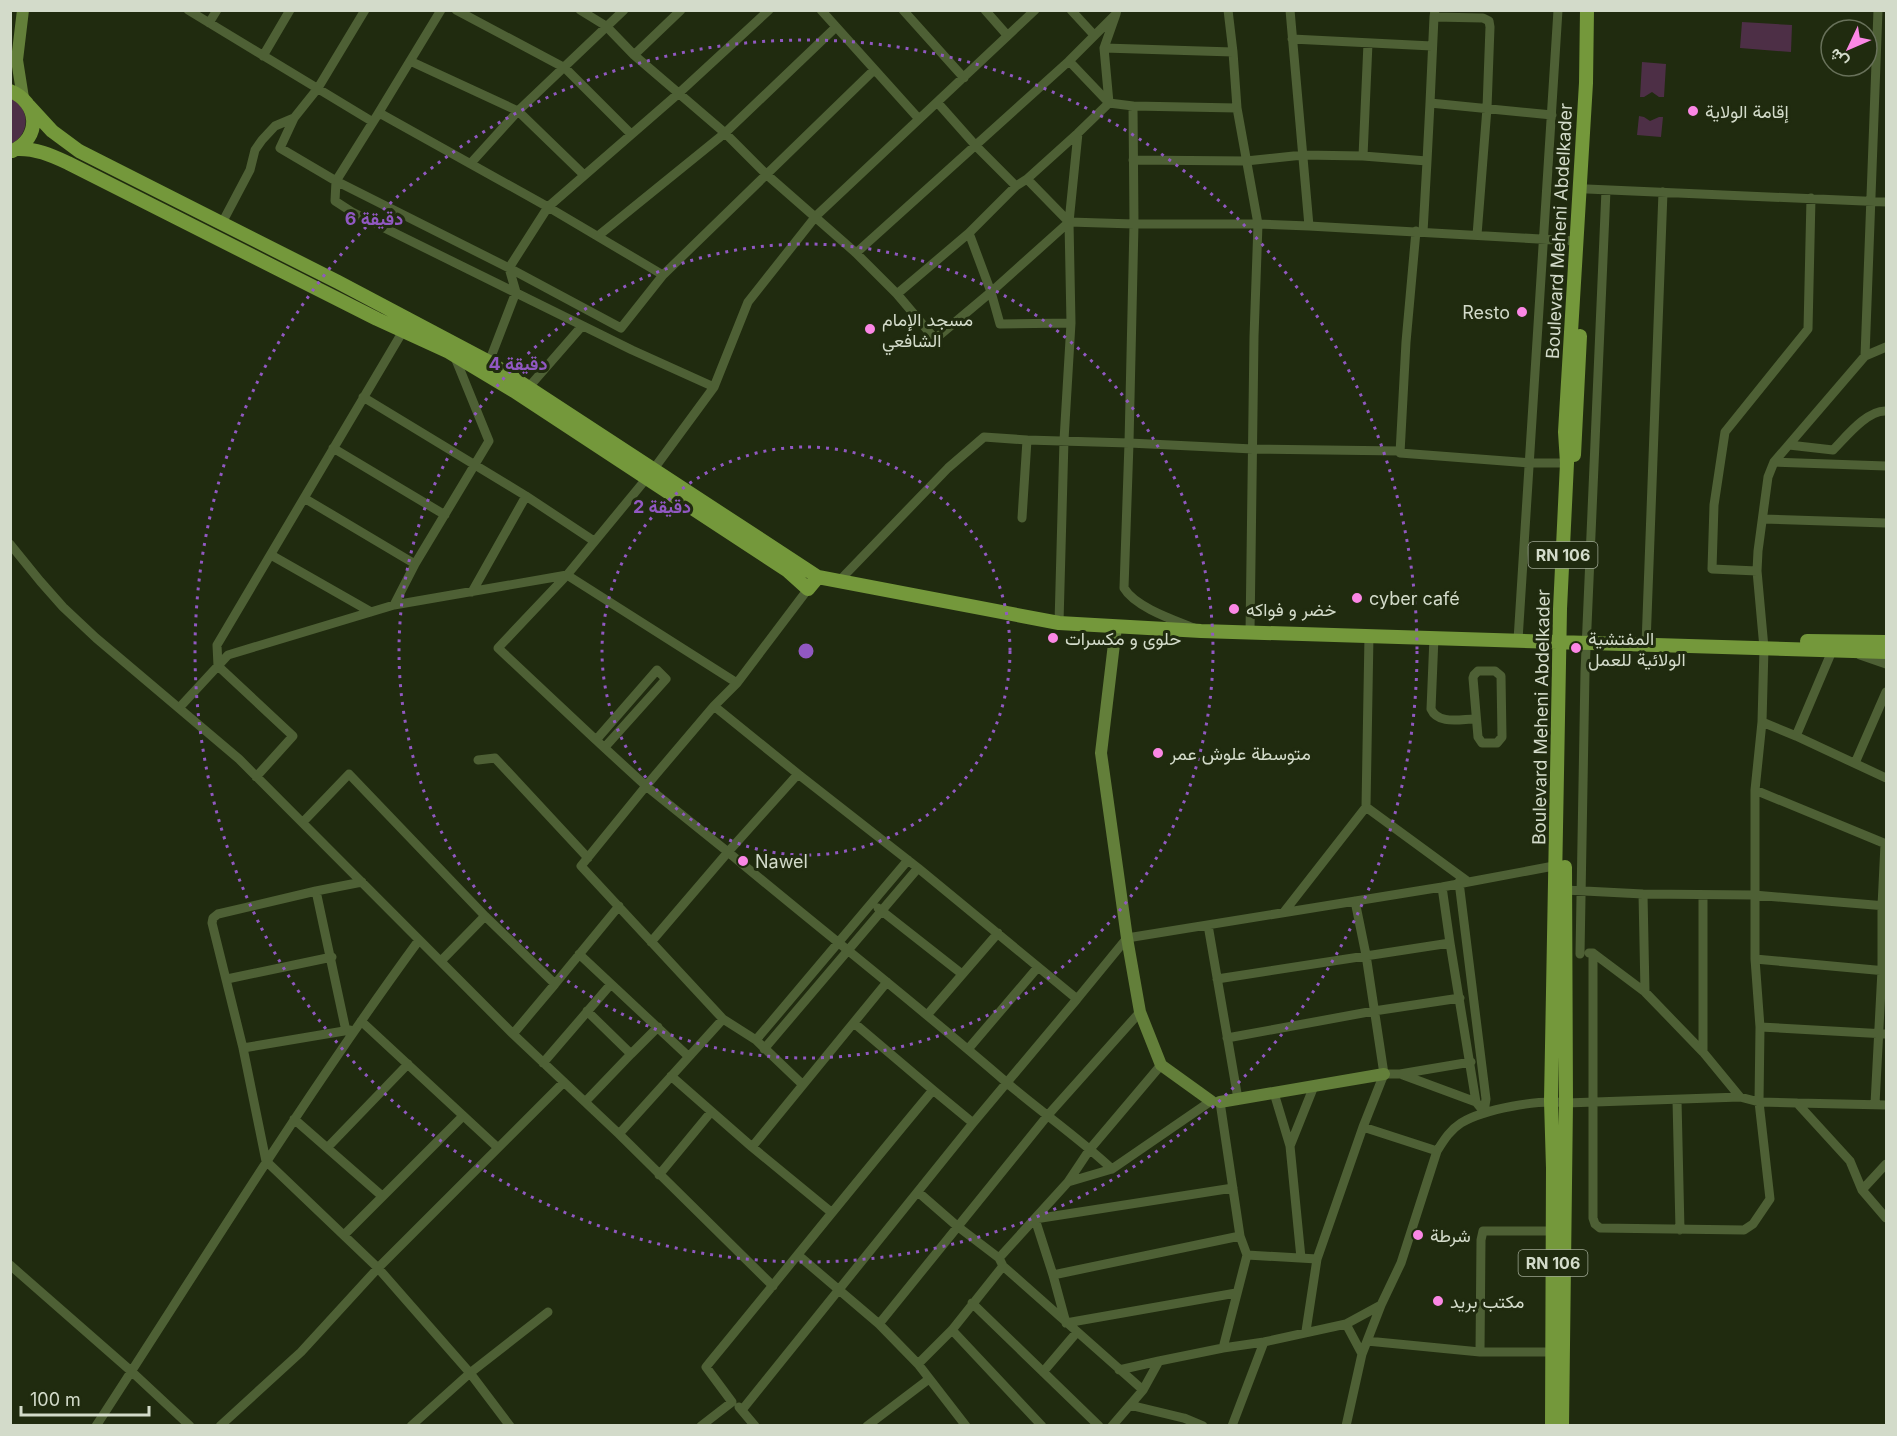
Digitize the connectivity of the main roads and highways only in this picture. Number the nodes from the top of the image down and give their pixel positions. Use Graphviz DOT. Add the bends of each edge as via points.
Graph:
graph roads {
  1 [pos="1587,10"];
  2 [pos="1597,10"];
  3 [pos="10,91"];
  4 [pos="26,102"];
  5 [pos="13,150"];
  6 [pos="650,474"];
  7 [pos="818,577"];
  8 [pos="1564,639"];
  9 [pos="1887,642"];
  10 [pos="1764,644"];
  11 [pos="1887,652"];
  12 [pos="1560,866"];
  13 [pos="1552,1425"];
  14 [pos="1562,1425"];
  1 -- 8 [label="main road, Boulevard Meheni Abdelkader / RN 106" via="1565,432"];
  2 -- 8 [label="main road, Boulevard Meheni Abdelkader / RN 106"];
  3 -- 4 [label="main road"];
  4 -- 5 [label="main road" via="33,125 24,143"];
  4 -- 6 [label="main road" via="52,131 79,151 489,362"];
  5 -- 6 [label="main road" via="52,156 454,355"];
  6 -- 7 [label="main road"];
  6 -- 7 [label="main road" via="808,589"];
  7 -- 8 [label="main road" via="1059,623 1250,633"];
  8 -- 10 [label="main road"];
  8 -- 12 [label="main road, Boulevard Meheni Abdelkader / RN 106"];
  9 -- 10 [label="main road"];
  10 -- 11 [label="main road"];
  12 -- 13 [label="main road, Boulevard Meheni Abdelkader / RN 106" via="1551,1101"];
  12 -- 14 [label="main road, RN 106" via="1565,890 1566,1103"];
}
